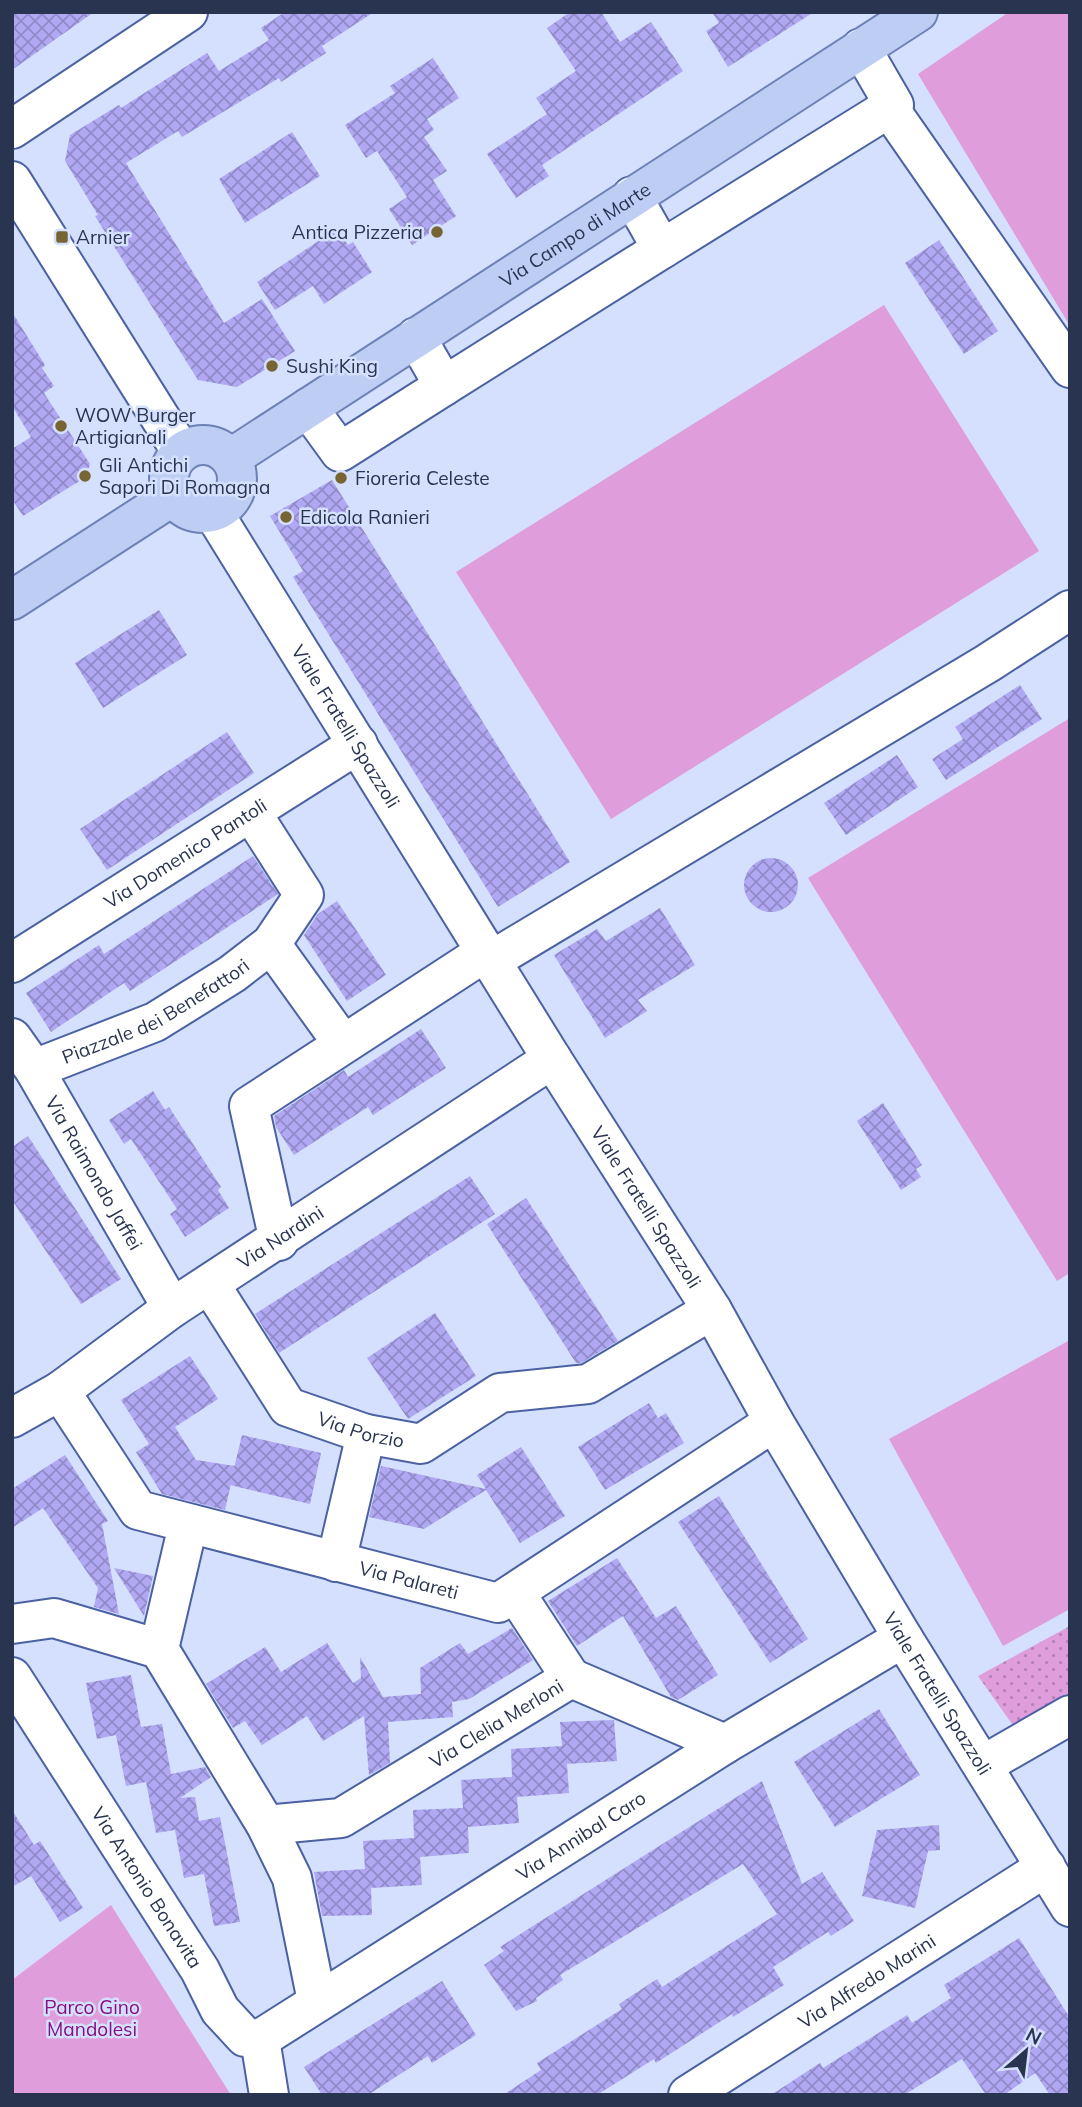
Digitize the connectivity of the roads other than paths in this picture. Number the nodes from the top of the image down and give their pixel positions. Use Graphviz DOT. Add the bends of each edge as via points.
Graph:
graph roads {
  1 [pos="188,12"];
  2 [pos="918,12"];
  3 [pos="862,48"];
  4 [pos="890,108"];
  5 [pos="12,129"];
  6 [pos="12,181"];
  7 [pos="632,196"];
  8 [pos="662,249"];
  9 [pos="416,337"];
  10 [pos="1070,368"];
  11 [pos="444,386"];
  12 [pos="308,408"];
  13 [pos="181,451"];
  14 [pos="231,458"];
  15 [pos="173,496"];
  16 [pos="213,512"];
  17 [pos="12,600"];
  18 [pos="1070,610"];
  19 [pos="358,744"];
  20 [pos="251,812"];
  21 [pos="271,944"];
  22 [pos="490,956"];
  23 [pos="12,963"];
  24 [pos="12,1038"];
  25 [pos="343,1044"];
  26 [pos="552,1059"];
  27 [pos="34,1069"];
  28 [pos="279,1241"];
  29 [pos="211,1286"];
  30 [pos="172,1308"];
  31 [pos="712,1310"];
  32 [pos="60,1391"];
  33 [pos="12,1418"];
  34 [pos="774,1422"];
  35 [pos="366,1434"];
  36 [pos="188,1525"];
  37 [pos="337,1562"];
  38 [pos="516,1594"];
  39 [pos="12,1624"];
  40 [pos="903,1638"];
  41 [pos="159,1649"];
  42 [pos="12,1676"];
  43 [pos="570,1678"];
  44 [pos="1070,1715"];
  45 [pos="725,1744"];
  46 [pos="983,1765"];
  47 [pos="267,1825"];
  48 [pos="1046,1867"];
  49 [pos="1070,1906"];
  50 [pos="317,2001"];
  51 [pos="260,2039"];
  52 [pos="269,2095"];
  53 [pos="688,2095"];
  1 -- 5 [label="street"];
  2 -- 3 [label="main road, Via Campo di Marte"];
  3 -- 4 [label="street" via="894,105"];
  3 -- 7 [label="main road, Via Campo di Marte"];
  4 -- 8 [label="street"];
  4 -- 10 [label="street"];
  6 -- 13 [label="street"];
  7 -- 8 [label="street"];
  7 -- 9 [label="main road, Via Campo di Marte"];
  8 -- 11 [label="street"];
  9 -- 11 [label="street"];
  9 -- 12 [label="main road, Via Campo di Marte"];
  11 -- 12 [label="street" via="340,452"];
  12 -- 14 [label="main road, Via Campo di Marte"];
  13 -- 14 [label="main road" via="211,445"];
  13 -- 15 [label="main road" via="169,474"];
  14 -- 16 [label="main road" via="236,490"];
  15 -- 16 [label="main road" via="191,511"];
  15 -- 17 [label="main road"];
  16 -- 19 [label="street, Viale Fratelli Spazzoli"];
  18 -- 22 [label="street" via="988,663"];
  19 -- 20 [label="street, Via Domenico Pantoli"];
  19 -- 22 [label="street, Viale Fratelli Spazzoli"];
  20 -- 21 [label="street, Piazzale dei Benefattori" via="304,895"];
  20 -- 23 [label="street, Via Domenico Pantoli"];
  21 -- 25 [label="street"];
  21 -- 27 [label="street, Piazzale dei Benefattori" via="156,1022"];
  22 -- 25 [label="street"];
  22 -- 26 [label="street, Viale Fratelli Spazzoli"];
  24 -- 27 [label="street, Via Raimondo Jaffei"];
  25 -- 28 [label="street" via="249,1106"];
  26 -- 28 [label="street, Via Nardini"];
  26 -- 31 [label="street, Viale Fratelli Spazzoli"];
  27 -- 30 [label="street, Via Raimondo Jaffei"];
  28 -- 29 [label="street, Via Nardini"];
  29 -- 30 [label="street, Via Nardini"];
  29 -- 35 [label="street, Via Porzio" via="288,1407"];
  30 -- 32 [label="street, Via Nardini"];
  31 -- 34 [label="street, Viale Fratelli Spazzoli"];
  31 -- 35 [label="street, Via Porzio" via="589,1384 500,1393 421,1444"];
  32 -- 33 [label="street, Via Nardini"];
  32 -- 36 [label="street, Via Palareti" via="138,1510"];
  34 -- 38 [label="street, Via Palareti"];
  34 -- 40 [label="street, Viale Fratelli Spazzoli"];
  35 -- 37 [label="street"];
  36 -- 37 [label="street, Via Palareti"];
  36 -- 41 [label="street"];
  37 -- 38 [label="street, Via Palareti" via="498,1604"];
  38 -- 43 [label="street"];
  39 -- 41 [label="street" via="54,1618"];
  40 -- 45 [label="street, Via Annibal Caro"];
  40 -- 46 [label="street, Viale Fratelli Spazzoli"];
  41 -- 47 [label="street"];
  42 -- 51 [label="street, Via Antonio Bonavita" via="200,1970 220,2010 245,2037"];
  43 -- 45 [label="street, Via Clelia Merloni"];
  43 -- 47 [label="street, Via Clelia Merloni" via="341,1818"];
  44 -- 46 [label="street"];
  45 -- 50 [label="street, Via Annibal Caro"];
  46 -- 48 [label="street, Viale Fratelli Spazzoli"];
  47 -- 50 [label="street" via="292,1878"];
  48 -- 49 [label="street, Viale Fratelli Spazzoli"];
  48 -- 53 [label="street, Via Alfredo Marini"];
  50 -- 51 [label="street, Via Annibal Caro"];
  51 -- 52 [label="street"];
}
